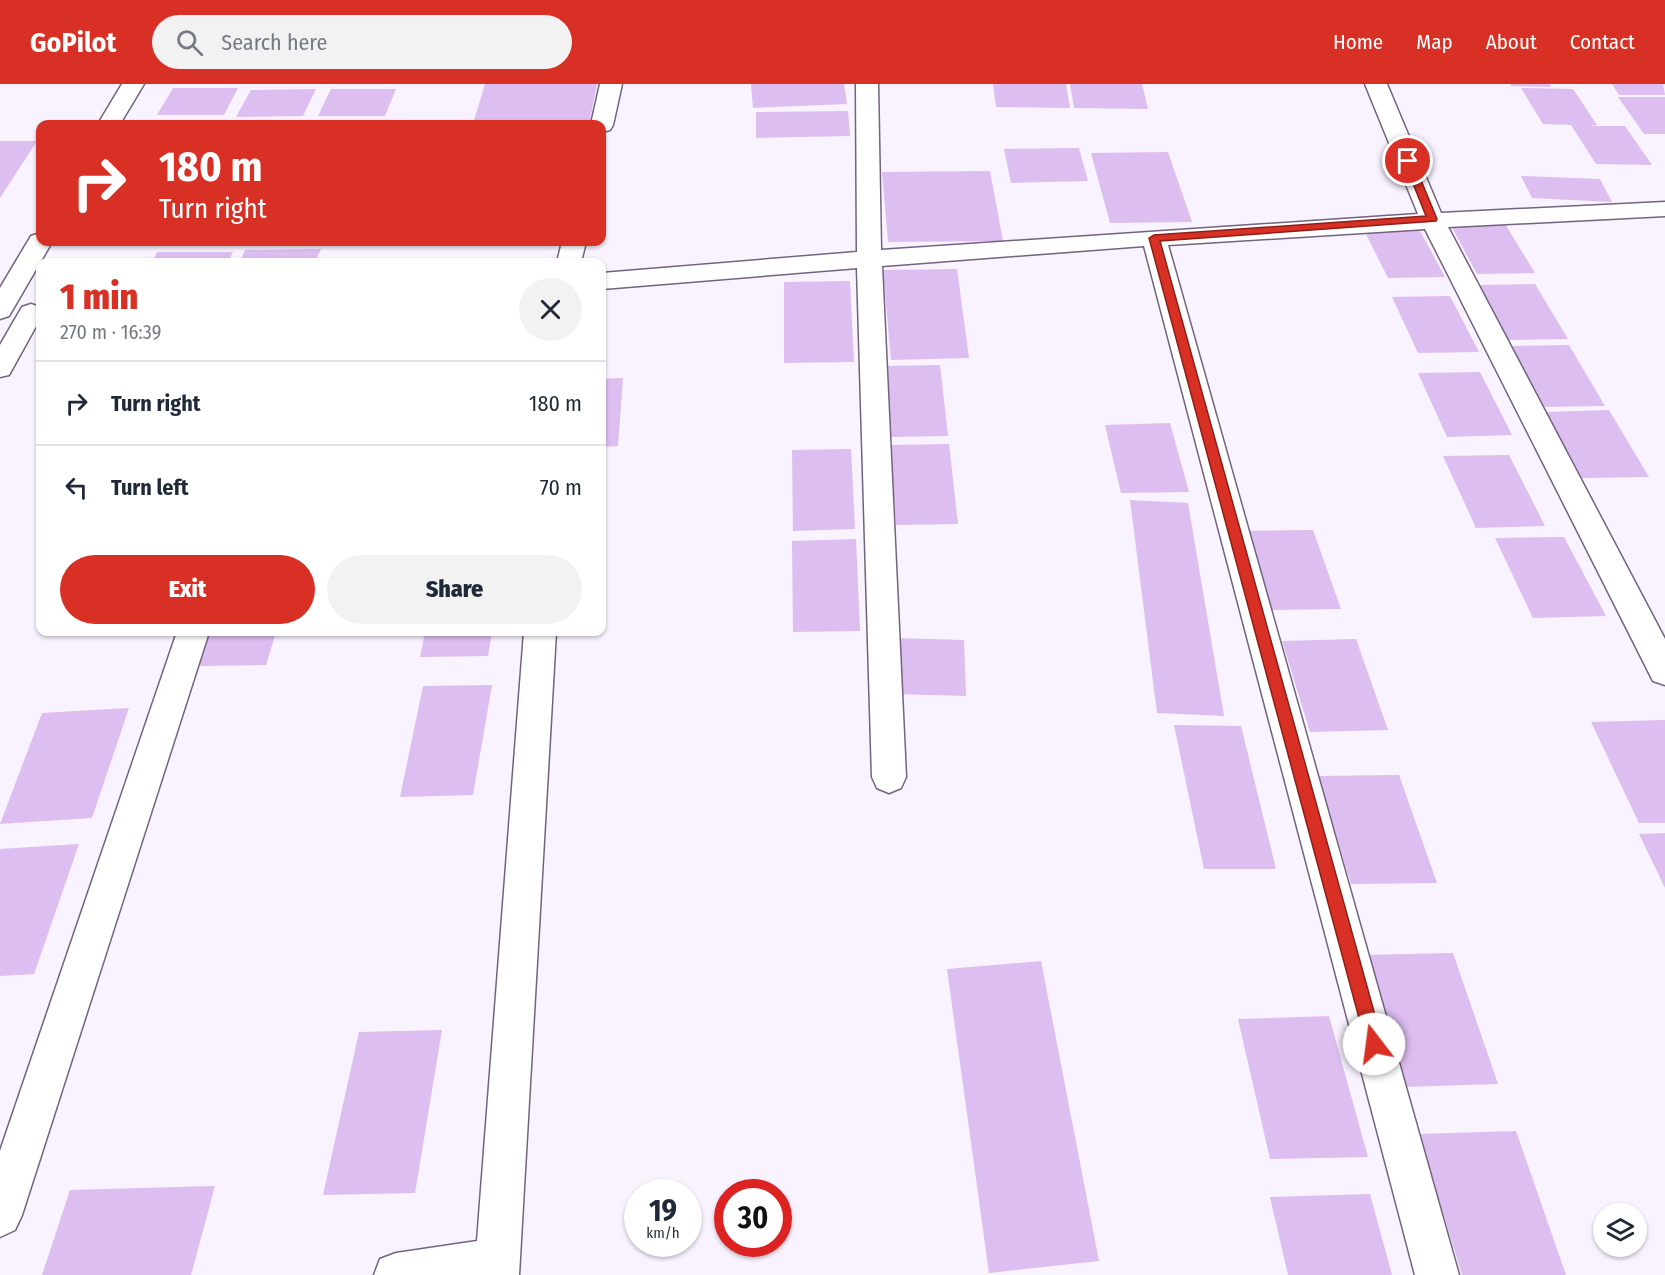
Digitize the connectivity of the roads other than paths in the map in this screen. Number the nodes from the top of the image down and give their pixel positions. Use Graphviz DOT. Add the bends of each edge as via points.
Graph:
graph roads {
  1 [pos="133,84"];
  2 [pos="611,84"];
  3 [pos="867,84"];
  4 [pos="1376,84"];
  5 [pos="111,120"];
  6 [pos="603,120"];
  7 [pos="1665,209"];
  8 [pos="1432,219"];
  9 [pos="1154,238"];
  10 [pos="37,246"];
  11 [pos="869,258"];
  12 [pos="606,281"];
  13 [pos="0,310"];
  14 [pos="36,313"];
  15 [pos="0,315"];
  16 [pos="0,368"];
  17 [pos="192,636"];
  18 [pos="540,636"];
  19 [pos="1665,671"];
  20 [pos="889,777"];
  21 [pos="0,1215"];
  22 [pos="497,1267"];
  23 [pos="396,1275"];
  24 [pos="1437,1275"];
  1 -- 5 [label="street"];
  2 -- 6 [label="street"];
  3 -- 11 [label="street"];
  4 -- 8 [label="street"];
  7 -- 8 [label="street"];
  8 -- 9 [label="street"];
  8 -- 19 [label="street"];
  9 -- 11 [label="street"];
  9 -- 24 [label="street"];
  10 -- 13 [label="street"];
  11 -- 12 [label="street"];
  11 -- 20 [label="street"];
  14 -- 15 [label="street"];
  14 -- 16 [label="street"];
  17 -- 21 [label="street"];
  18 -- 22 [label="street"];
  22 -- 23 [label="street"];
}
